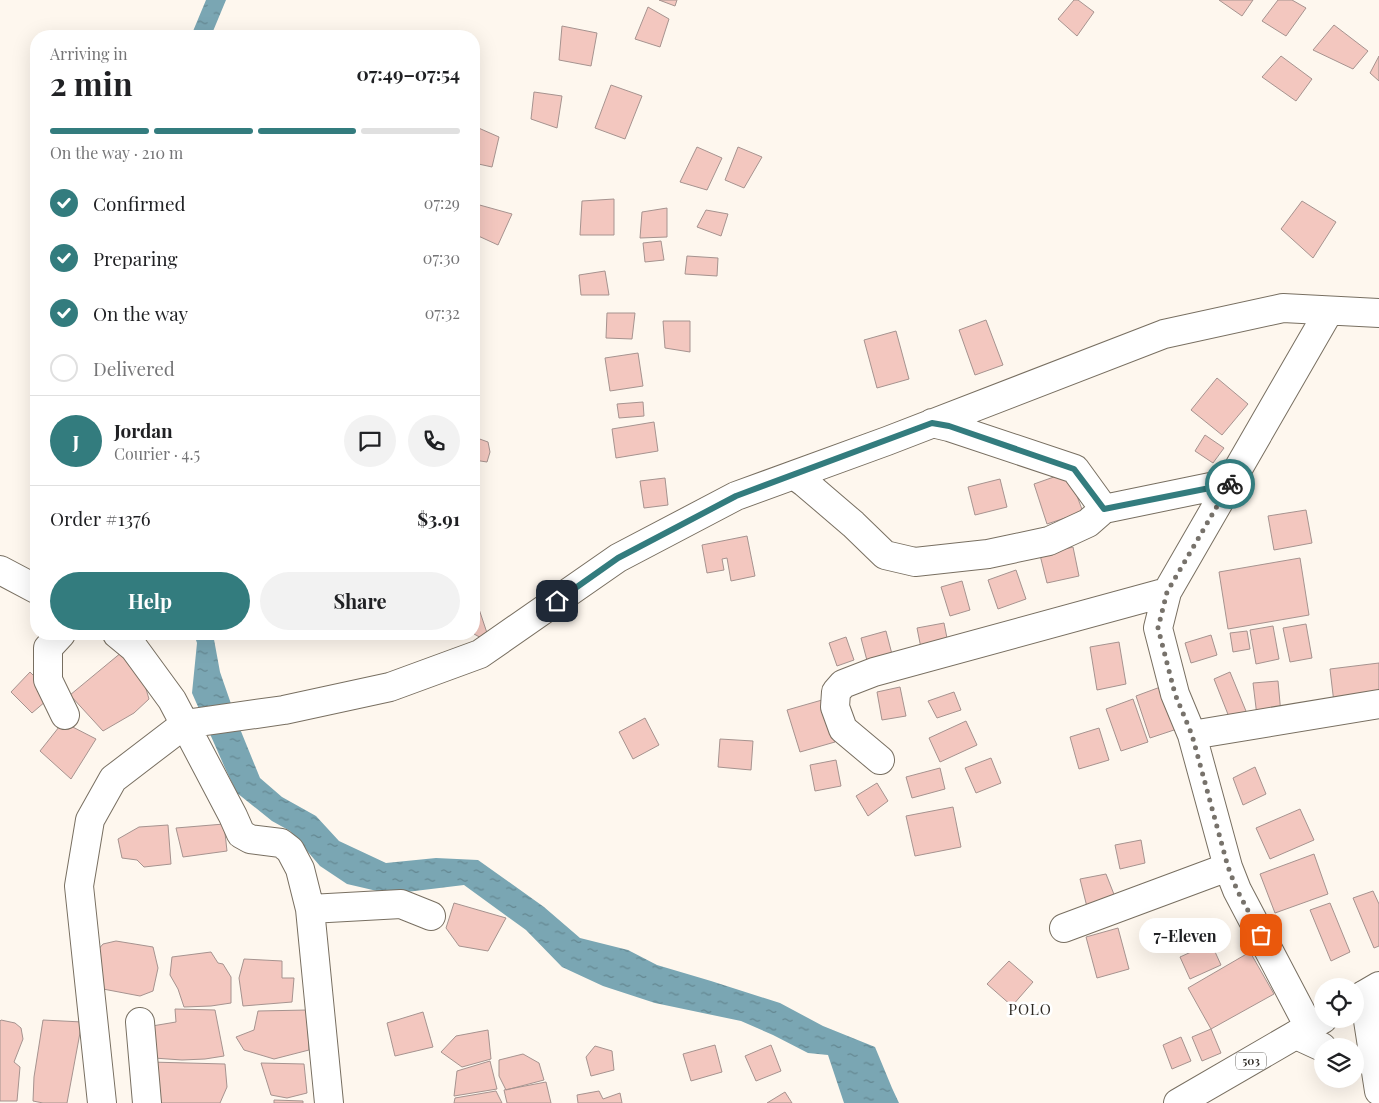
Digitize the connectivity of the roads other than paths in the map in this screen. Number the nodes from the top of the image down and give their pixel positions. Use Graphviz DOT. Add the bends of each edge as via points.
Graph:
graph roads {
  1 [pos="1330,311"];
  2 [pos="1379,313"];
  3 [pos="932,423"];
  4 [pos="794,474"];
  5 [pos="1230,484"];
  6 [pos="1104,509"];
  7 [pos="0,570"];
  8 [pos="30,586"];
  9 [pos="1167,592"];
  10 [pos="56,640"];
  11 [pos="124,640"];
  12 [pos="1379,704"];
  13 [pos="65,715"];
  14 [pos="185,724"];
  15 [pos="1192,735"];
  16 [pos="880,760"];
  17 [pos="1228,867"];
  18 [pos="310,909"];
  19 [pos="431,916"];
  20 [pos="1064,928"];
  21 [pos="1366,994"];
  22 [pos="140,1022"];
  23 [pos="1312,1032"];
  24 [pos="1372,1074"];
  25 [pos="102,1103"];
  26 [pos="147,1103"];
  27 [pos="329,1103"];
  28 [pos="1178,1103"];
  1 -- 2 [label="street"];
  1 -- 3 [label="street" via="1283,308 1164,334"];
  1 -- 5 [label="street"];
  3 -- 4 [label="street"];
  3 -- 6 [label="street" via="1074,469"];
  4 -- 6 [label="street" via="885,555 915,562 988,554 1049,541 1088,523"];
  4 -- 14 [label="street" via="736,496 618,558 480,654 390,687 284,710"];
  5 -- 6 [label="street"];
  5 -- 9 [label="street"];
  7 -- 8 [label="street"];
  9 -- 15 [label="street" via="1158,628 1175,694"];
  9 -- 16 [label="street" via="874,672 843,684 836,692 835,706 843,729"];
  10 -- 13 [label="street" via="48,648 48,680"];
  11 -- 14 [label="street" via="134,648 172,700"];
  12 -- 15 [label="street"];
  14 -- 18 [label="street" via="241,834 250,839 282,843 290,850 300,869"];
  14 -- 25 [label="street" via="113,779 90,820 79,886"];
  15 -- 17 [label="street"];
  17 -- 20 [label="street"];
  17 -- 23 [label="street"];
  18 -- 19 [label="street" via="401,904"];
  18 -- 27 [label="street"];
  21 -- 24 [label="street"];
  22 -- 26 [label="street"];
  23 -- 28 [label="street, 503"];
}
